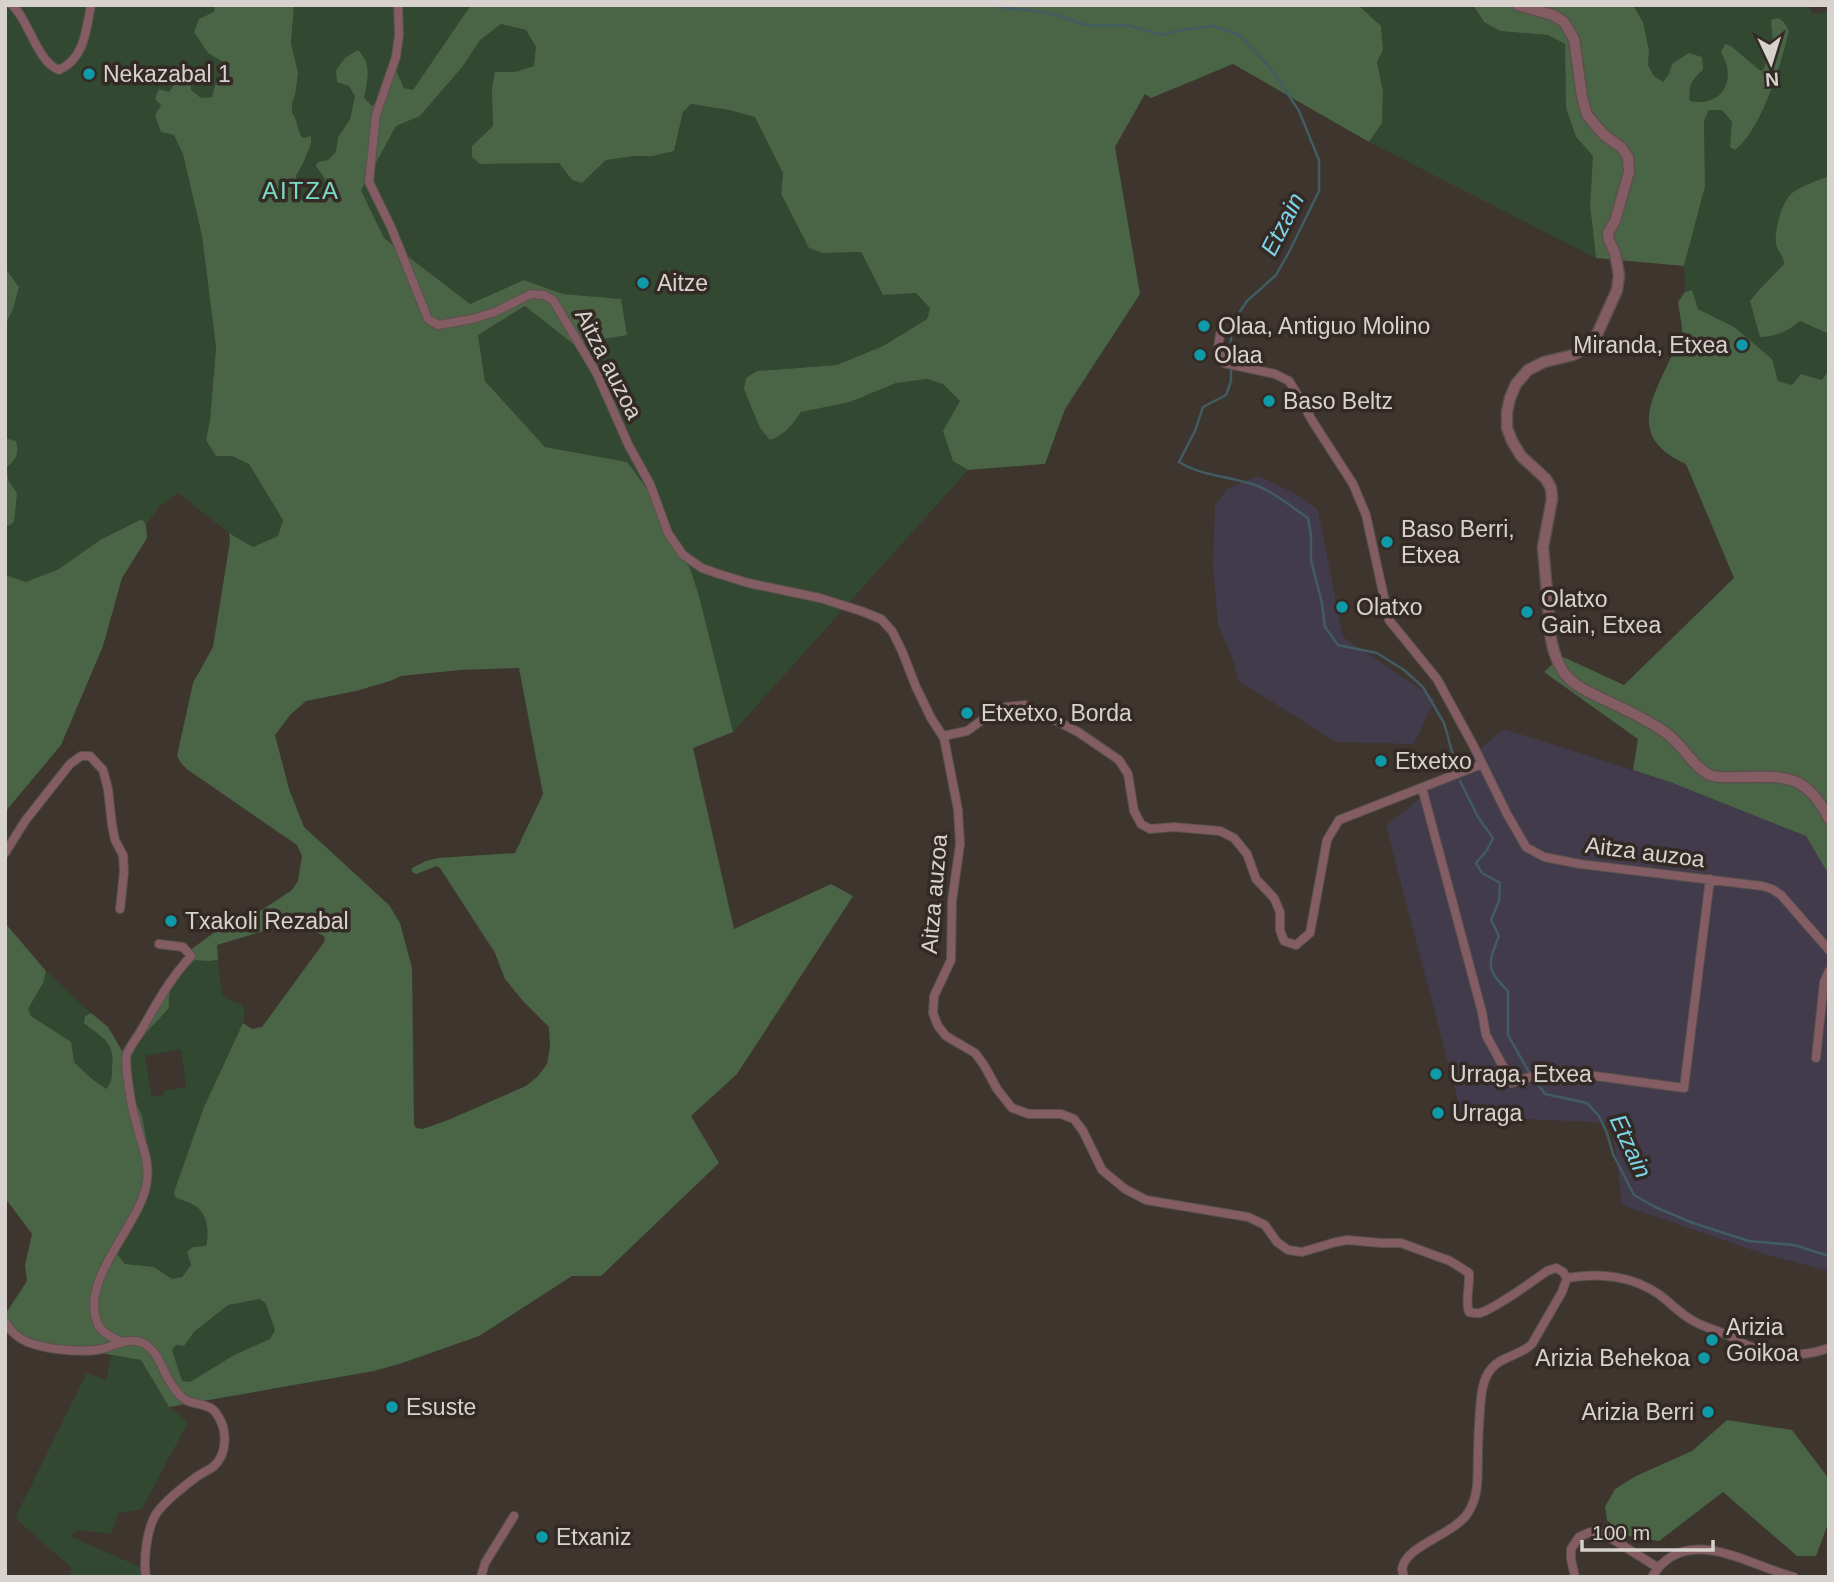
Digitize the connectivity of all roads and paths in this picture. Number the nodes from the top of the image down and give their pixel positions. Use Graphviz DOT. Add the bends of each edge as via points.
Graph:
graph roads {
  1 [pos="12,5"];
  2 [pos="91,5"];
  3 [pos="398,5"];
  4 [pos="1518,5"];
  5 [pos="1220,334"];
  6 [pos="943,736"];
  7 [pos="1482,764"];
  8 [pos="1422,788"];
  9 [pos="1829,819"];
  10 [pos="5,853"];
  11 [pos="1710,879"];
  12 [pos="120,909"];
  13 [pos="159,944"];
  14 [pos="1829,950"];
  15 [pos="1829,971"];
  16 [pos="1816,1058"];
  17 [pos="1567,1279"];
  18 [pos="5,1322"];
  19 [pos="121,1342"];
  20 [pos="1829,1348"];
  21 [pos="514,1516"];
  22 [pos="1657,1567"];
  23 [pos="146,1577"];
  24 [pos="481,1577"];
  25 [pos="1404,1577"];
  26 [pos="1575,1577"];
  27 [pos="1652,1577"];
  28 [pos="1794,1577"];
  1 -- 2 [label="street" via="37,47 59,70 83,46"];
  3 -- 6 [label="street, Aitza auzoa" via="396,57 376,115 369,182 428,319 438,325 472,319 531,294 552,300 597,374 650,484 668,533 683,555 716,573 820,598 881,619 892,631"];
  4 -- 9 [label="street" via="1564,22 1574,39 1587,115 1621,147 1628,157 1629,172 1608,233 1619,275 1617,290 1595,339 1573,355 1528,370 1516,384 1507,412 1511,441 1550,488 1543,547 1553,653 1570,680 1668,734 1704,772 1723,777 1781,776 1802,784"];
  5 -- 7 [label="street, Aitza auzoa" via="1218,349 1226,363 1289,381 1353,484 1366,515 1389,620 1437,679"];
  6 -- 8 [label="street" via="967,731 1005,707 1025,705 1078,732 1119,760 1128,774 1134,811 1141,824 1150,829 1220,831 1234,838 1256,879 1274,898 1284,941 1296,945 1310,933 1327,840 1339,820"];
  6 -- 17 [label="street, Aitza auzoa" via="960,844 952,901 951,960 934,996 933,1013 946,1036 975,1053 1012,1108 1074,1119 1102,1170 1146,1200 1248,1217 1265,1225 1288,1250 1302,1252 1347,1240 1401,1243 1450,1261 1469,1273 1467,1308 1472,1313 1497,1304 1547,1271 1556,1268"];
  7 -- 8 [label="street"];
  7 -- 11 [label="street, Aitza auzoa" via="1526,847 1544,857"];
  8 -- 11 [label="street" via="1486,1035 1512,1083 1551,1070 1684,1088"];
  10 -- 12 [label="street" via="70,764 90,756 103,770 122,855"];
  11 -- 14 [label="street, Aitza auzoa" via="1772,889"];
  13 -- 19 [label="street" via="183,947 191,956 157,1001 127,1054 148,1178 141,1204 111,1253 94,1305 97,1323"];
  15 -- 16 [label="street"];
  17 -- 20 [label="street" via="1604,1276 1641,1284 1698,1324 1758,1349 1800,1355"];
  17 -- 25 [label="street" via="1532,1344 1488,1371 1481,1396 1479,1478 1471,1509 1465,1518 1406,1557"];
  18 -- 19 [label="street" via="16,1336 66,1350 101,1349"];
  19 -- 23 [label="street" via="144,1343 175,1390 185,1400 210,1407 224,1430 222,1453 214,1466 154,1517 145,1551"];
  21 -- 24 [label="street"];
  22 -- 26 [label="street" via="1606,1535 1590,1532 1571,1549"];
  22 -- 27 [label="street"];
  22 -- 28 [label="street" via="1682,1552 1709,1550"];
}
